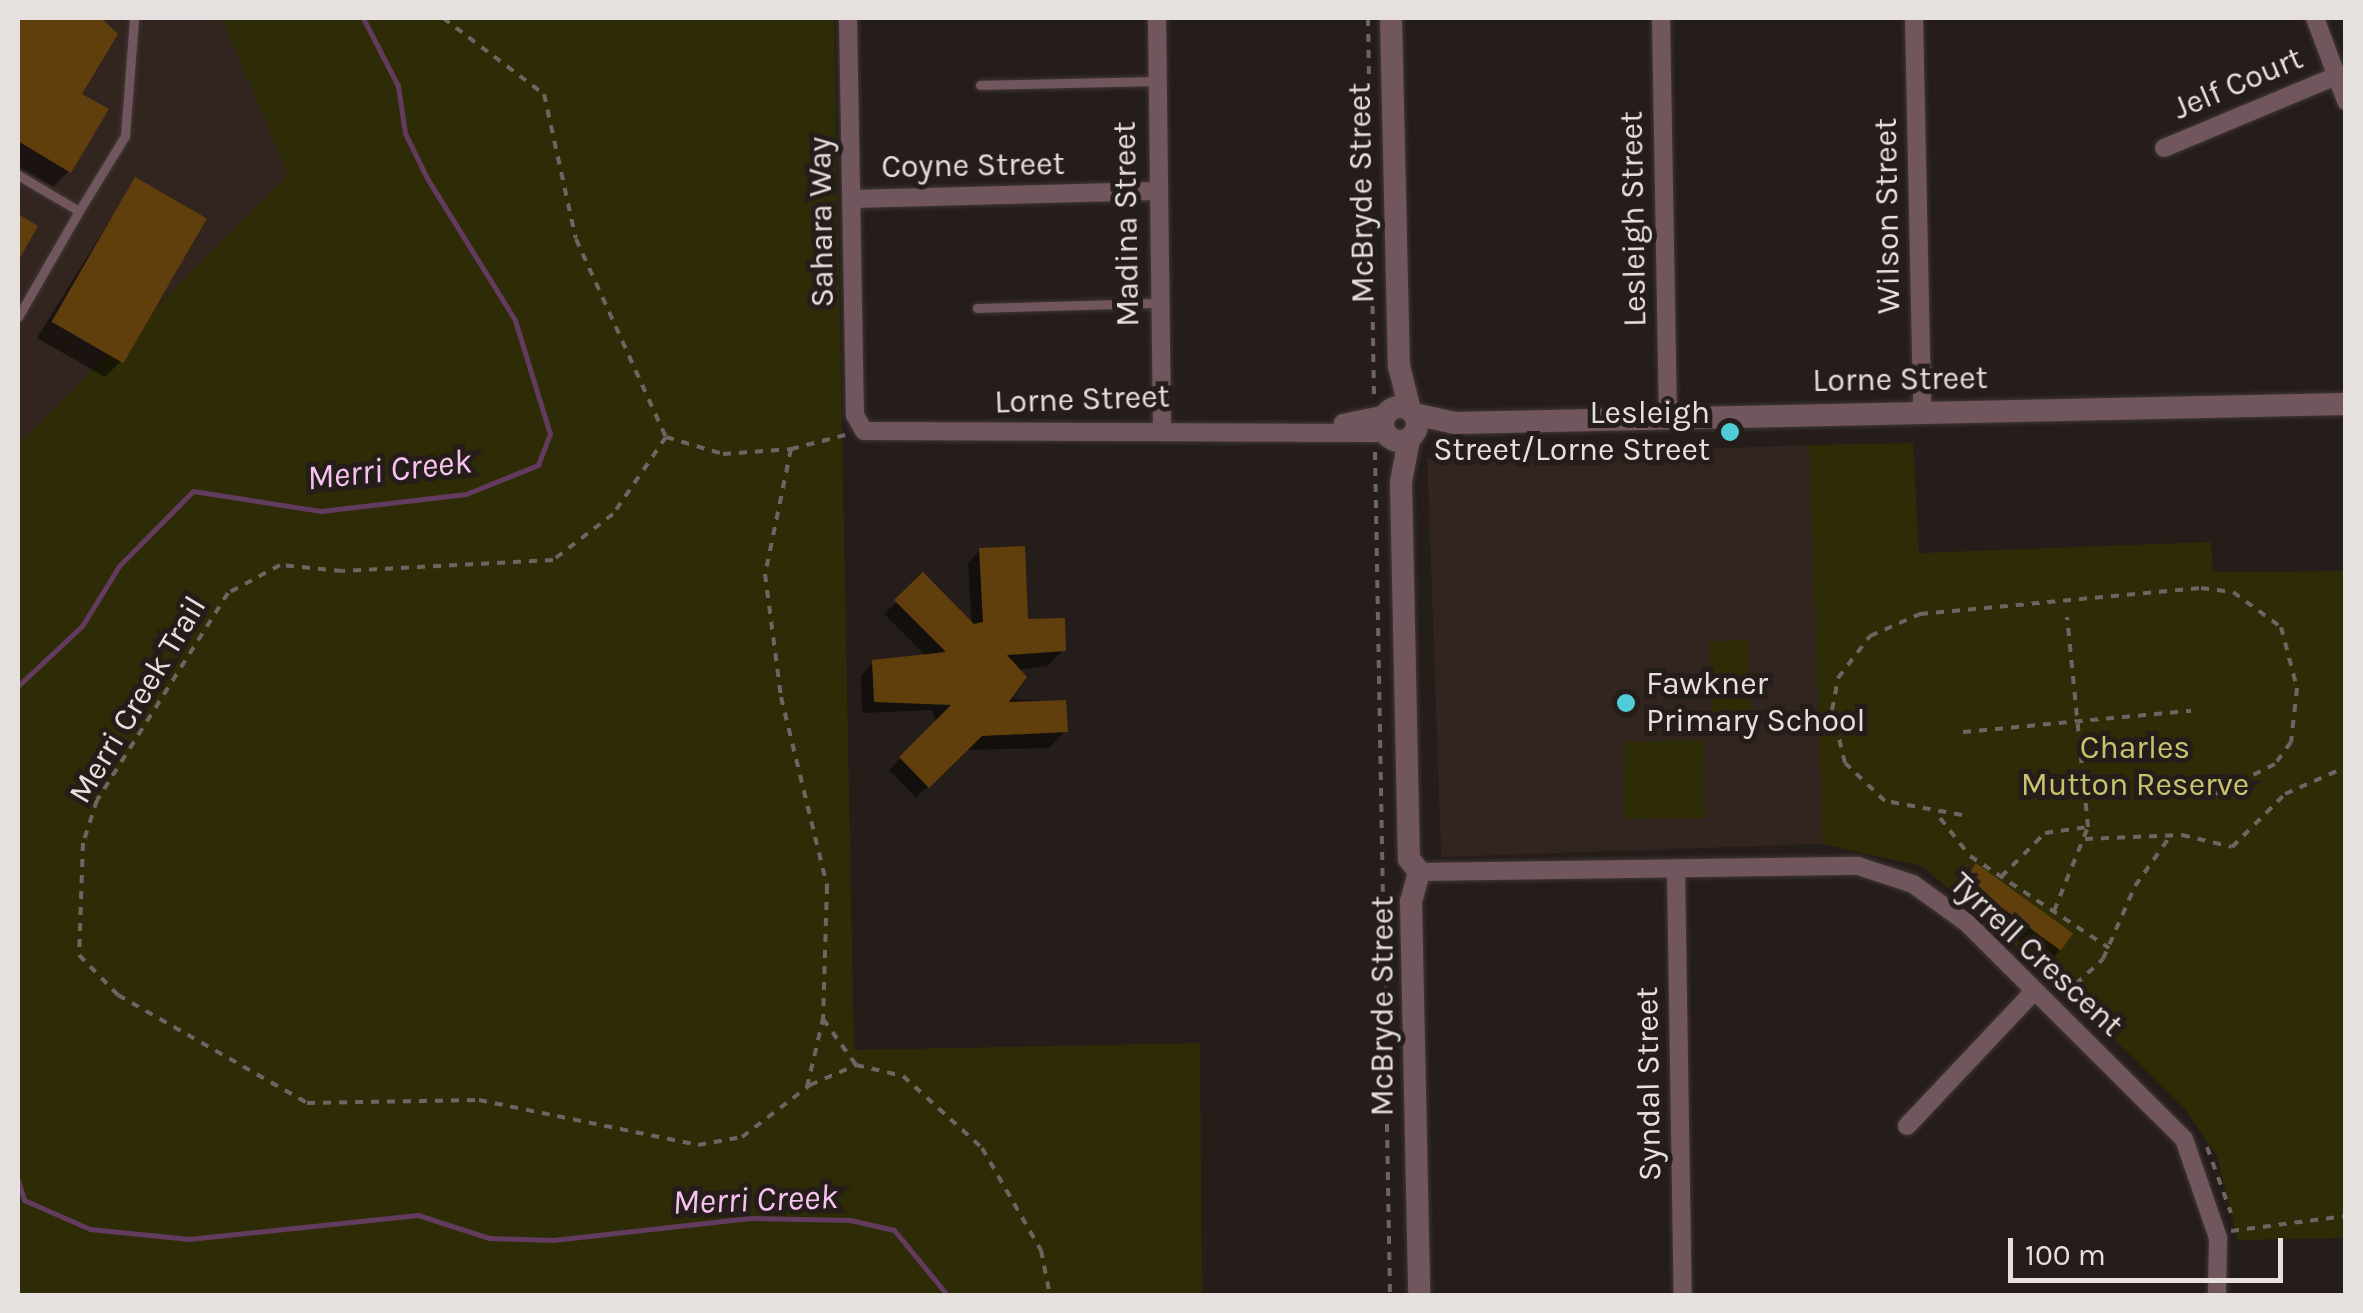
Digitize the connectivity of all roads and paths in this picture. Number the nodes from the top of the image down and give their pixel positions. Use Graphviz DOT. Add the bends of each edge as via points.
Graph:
graph roads {
  1 [pos="134,18"];
  2 [pos="443,18"];
  3 [pos="848,18"];
  4 [pos="1157,18"];
  5 [pos="1368,18"];
  6 [pos="1391,18"];
  7 [pos="1661,18"];
  8 [pos="1914,18"];
  9 [pos="2315,18"];
  10 [pos="2336,76"];
  11 [pos="1154,81"];
  12 [pos="980,85"];
  13 [pos="2346,101"];
  14 [pos="2164,148"];
  15 [pos="18,176"];
  16 [pos="1156,192"];
  17 [pos="852,199"];
  18 [pos="80,211"];
  19 [pos="1158,303"];
  20 [pos="978,308"];
  21 [pos="18,317"];
  22 [pos="2346,404"];
  23 [pos="1922,412"];
  24 [pos="1668,419"];
  25 [pos="857,424"];
  26 [pos="1395,424"];
  27 [pos="1162,429"];
  28 [pos="666,437"];
  29 [pos="791,449"];
  30 [pos="2067,617"];
  31 [pos="2191,711"];
  32 [pos="2077,721"];
  33 [pos="1962,732"];
  34 [pos="2346,767"];
  35 [pos="2215,794"];
  36 [pos="1962,814"];
  37 [pos="1939,816"];
  38 [pos="2088,828"];
  39 [pos="2171,835"];
  40 [pos="2085,838"];
  41 [pos="1676,871"];
  42 [pos="1420,872"];
  43 [pos="2002,877"];
  44 [pos="2054,911"];
  45 [pos="2109,948"];
  46 [pos="2034,991"];
  47 [pos="2052,1008"];
  48 [pos="823,1020"];
  49 [pos="856,1065"];
  50 [pos="807,1087"];
  51 [pos="1906,1126"];
  52 [pos="2346,1216"];
  53 [pos="2216,1232"];
  54 [pos="1050,1296"];
  55 [pos="1390,1296"];
  56 [pos="1419,1296"];
  57 [pos="1683,1296"];
  58 [pos="2217,1296"];
  1 -- 18 [label="lane" via="125,136"];
  2 -- 28 [label="path" via="544,94 576,239"];
  3 -- 17 [label="street, Sahara Way"];
  4 -- 11 [label="street, Madina Street"];
  5 -- 26 [label="path"];
  6 -- 26 [label="street, McBryde Street"];
  7 -- 24 [label="street, Lesleigh Street"];
  8 -- 23 [label="street, Wilson Street"];
  9 -- 10 [label="street"];
  10 -- 13 [label="street"];
  10 -- 14 [label="street, Jelf Court"];
  11 -- 12 [label="lane"];
  11 -- 16 [label="street, Madina Street"];
  15 -- 18 [label="lane"];
  16 -- 17 [label="street, Coyne Street"];
  16 -- 19 [label="street, Madina Street"];
  17 -- 25 [label="street, Sahara Way"];
  18 -- 21 [label="lane"];
  19 -- 20 [label="lane"];
  19 -- 27 [label="street, Madina Street"];
  22 -- 23 [label="street, Lorne Street"];
  23 -- 24 [label="street, Lorne Street"];
  24 -- 26 [label="street, Lorne Street"];
  25 -- 27 [label="street, Lorne Street" via="888,438"];
  25 -- 29 [label="path"];
  26 -- 27 [label="street, Lorne Street"];
  26 -- 42 [label="street, McBryde Street" via="1410,859"];
  26 -- 55 [label="path"];
  28 -- 29 [label="path" via="722,454"];
  28 -- 50 [label="path, Merri Creek Trail" via="614,514 553,560 378,570 280,565 228,593 98,800 84,843 79,955 118,995 306,1103 479,1100 698,1144 742,1137"];
  29 -- 48 [label="path" via="766,574 781,697 827,886"];
  30 -- 32 [label="path"];
  31 -- 32 [label="path"];
  32 -- 33 [label="path"];
  32 -- 38 [label="path"];
  34 -- 39 [label="path" via="2286,794 2232,846"];
  35 -- 37 [label="path" via="2275,764 2291,742 2298,688 2281,627 2232,592 2201,588 1920,614 1870,636 1835,694 1845,763 1885,801"];
  36 -- 37 [label="path"];
  37 -- 43 [label="path" via="1970,856"];
  38 -- 40 [label="path"];
  38 -- 43 [label="path" via="2045,833"];
  39 -- 40 [label="path"];
  39 -- 45 [label="path"];
  40 -- 44 [label="path"];
  41 -- 42 [label="street, Tyrrell Crescent"];
  41 -- 46 [label="street, Tyrrell Crescent" via="1858,866 1912,884"];
  41 -- 57 [label="street, Syndal Street"];
  42 -- 56 [label="street, McBryde Street" via="1411,901"];
  43 -- 44 [label="path"];
  44 -- 45 [label="path"];
  45 -- 47 [label="path"];
  46 -- 47 [label="street, Tyrrell Crescent"];
  46 -- 51 [label="street"];
  47 -- 53 [label="street, Tyrrell Crescent" via="2184,1139"];
  48 -- 49 [label="path"];
  48 -- 50 [label="path"];
  49 -- 50 [label="path, Merri Creek Trail"];
  49 -- 54 [label="path" via="903,1076 982,1148 1041,1250"];
  52 -- 53 [label="path"];
  53 -- 58 [label="street, Tyrrell Crescent"];
}
